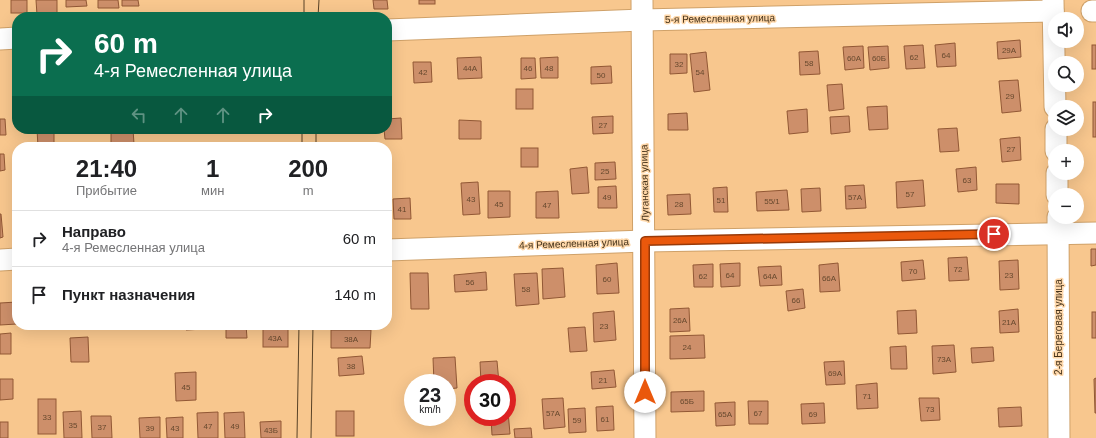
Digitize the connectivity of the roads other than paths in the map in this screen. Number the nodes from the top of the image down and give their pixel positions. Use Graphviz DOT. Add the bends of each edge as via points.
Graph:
graph roads {
  1 [pos="1053,6"];
  2 [pos="642,10"];
  3 [pos="392,30"];
  4 [pos="12,38"];
  5 [pos="0,39"];
  6 [pos="1055,100"];
  7 [pos="1058,225"];
  8 [pos="1096,233"];
  9 [pos="645,241"];
  10 [pos="392,250"];
  11 [pos="12,259"];
  12 [pos="0,260"];
  13 [pos="645,438"];
  14 [pos="1059,438"];
  1 -- 2 [label="street, 5-я Ремесленная улица"];
  1 -- 6 [label="street"];
  2 -- 3 [label="street, 5-я Ремесленная улица"];
  2 -- 9 [label="street, Луганская улица"];
  4 -- 5 [label="street"];
  7 -- 8 [label="street, 4-я Ремесленная улица"];
  7 -- 9 [label="street, 4-я Ремесленная улица"];
  7 -- 14 [label="street, 2-я Береговая улица"];
  9 -- 10 [label="street, 4-я Ремесленная улица"];
  9 -- 13 [label="street, Луганская улица"];
  11 -- 12 [label="street"];
}
